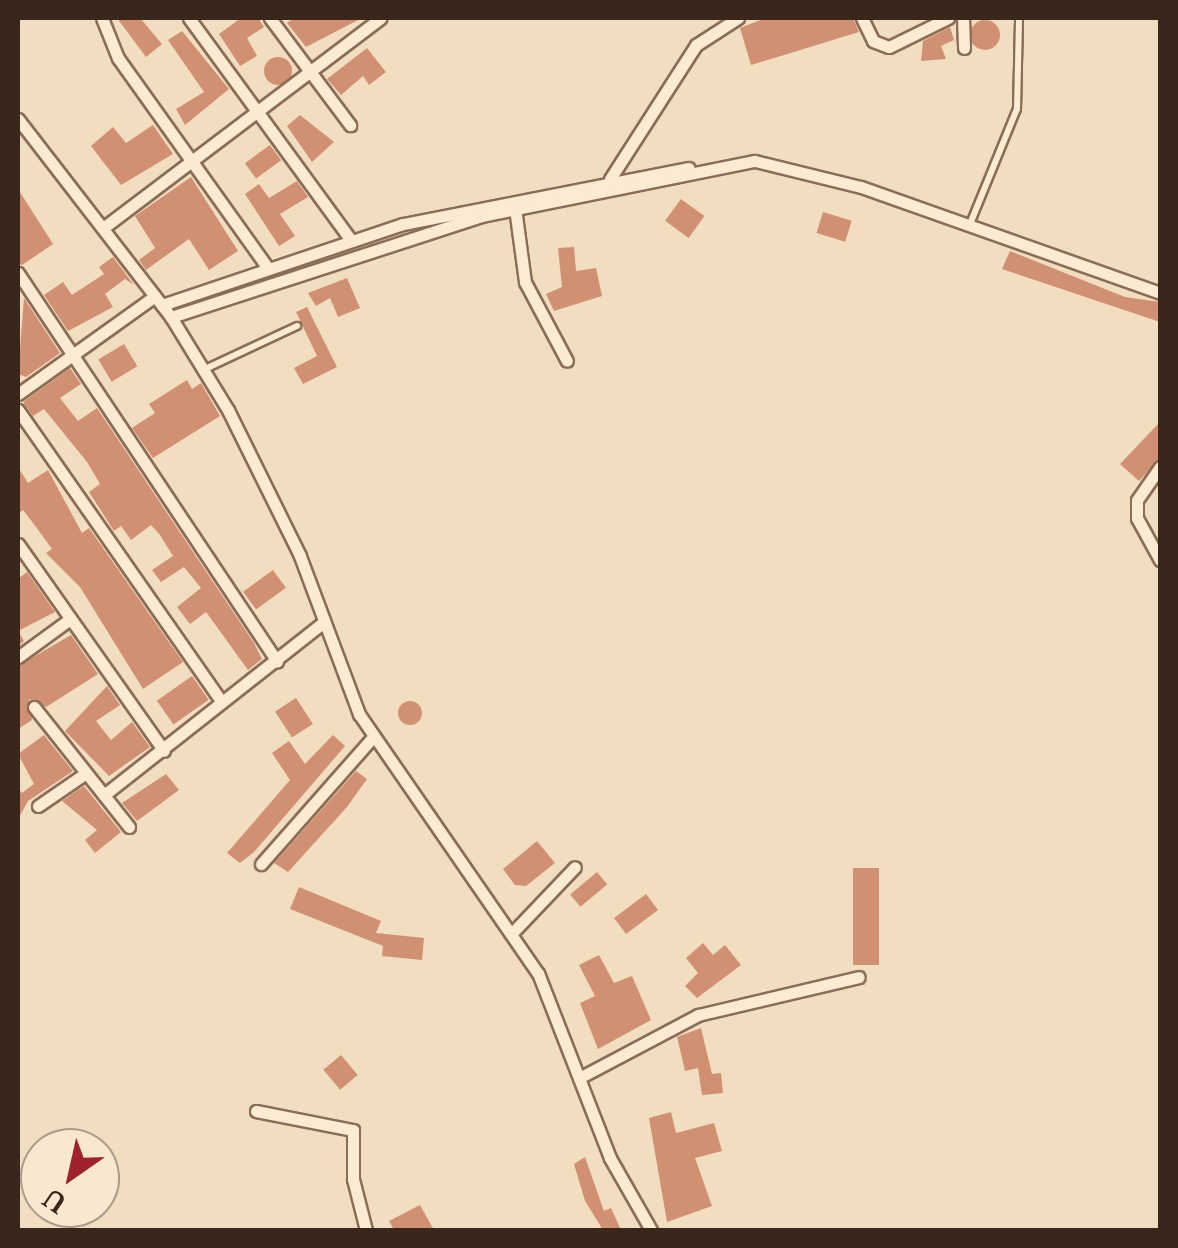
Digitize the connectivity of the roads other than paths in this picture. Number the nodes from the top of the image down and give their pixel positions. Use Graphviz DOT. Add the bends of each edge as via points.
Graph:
graph roads {
  1 [pos="102,18"];
  2 [pos="190,18"];
  3 [pos="270,18"];
  4 [pos="381,18"];
  5 [pos="738,18"];
  6 [pos="862,18"];
  7 [pos="948,18"];
  8 [pos="963,18"];
  9 [pos="1019,18"];
  10 [pos="365,22"];
  11 [pos="964,48"];
  12 [pos="310,72"];
  13 [pos="261,108"];
  14 [pos="18,119"];
  15 [pos="350,125"];
  16 [pos="191,161"];
  17 [pos="694,168"];
  18 [pos="610,178"];
  19 [pos="515,208"];
  20 [pos="970,224"];
  21 [pos="103,228"];
  22 [pos="351,240"];
  23 [pos="268,268"];
  24 [pos="18,273"];
  25 [pos="1160,292"];
  26 [pos="159,300"];
  27 [pos="172,317"];
  28 [pos="297,326"];
  29 [pos="71,354"];
  30 [pos="567,362"];
  31 [pos="204,370"];
  32 [pos="18,394"];
  33 [pos="18,410"];
  34 [pos="1160,468"];
  35 [pos="19,551"];
  36 [pos="1160,560"];
  37 [pos="70,619"];
  38 [pos="324,622"];
  39 [pos="18,656"];
  40 [pos="277,661"];
  41 [pos="222,702"];
  42 [pos="34,707"];
  43 [pos="372,738"];
  44 [pos="164,751"];
  45 [pos="86,774"];
  46 [pos="104,796"];
  47 [pos="38,806"];
  48 [pos="129,827"];
  49 [pos="262,864"];
  50 [pos="575,867"];
  51 [pos="514,931"];
  52 [pos="859,977"];
  53 [pos="579,1078"];
  54 [pos="256,1111"];
  55 [pos="366,1230"];
  56 [pos="651,1230"];
  1 -- 16 [label="street" via="118,58"];
  2 -- 13 [label="street"];
  3 -- 12 [label="street"];
  4 -- 10 [label="street"];
  5 -- 18 [label="street" via="696,45"];
  6 -- 7 [label="street" via="880,47"];
  8 -- 11 [label="street"];
  9 -- 20 [label="lane" via="1018,109"];
  10 -- 12 [label="street"];
  12 -- 13 [label="street"];
  12 -- 15 [label="street"];
  13 -- 16 [label="street"];
  13 -- 22 [label="street"];
  14 -- 21 [label="street"];
  16 -- 21 [label="street"];
  16 -- 23 [label="street"];
  17 -- 18 [label="street"];
  17 -- 19 [label="street"];
  17 -- 20 [label="street" via="790,166"];
  18 -- 22 [label="street"];
  19 -- 27 [label="street"];
  19 -- 30 [label="street" via="525,282"];
  20 -- 25 [label="street"];
  21 -- 26 [label="street"];
  22 -- 23 [label="street"];
  23 -- 26 [label="street"];
  24 -- 29 [label="street"];
  26 -- 27 [label="street"];
  26 -- 29 [label="street"];
  27 -- 31 [label="street"];
  28 -- 31 [label="lane"];
  29 -- 32 [label="street"];
  29 -- 40 [label="street"];
  31 -- 38 [label="street" via="280,512"];
  33 -- 41 [label="street"];
  34 -- 36 [label="street" via="1137,500 1137,518"];
  35 -- 37 [label="street"];
  37 -- 39 [label="street"];
  37 -- 44 [label="street"];
  38 -- 40 [label="street"];
  38 -- 43 [label="street"];
  40 -- 41 [label="street"];
  41 -- 44 [label="street"];
  42 -- 45 [label="street"];
  43 -- 49 [label="street"];
  43 -- 51 [label="street"];
  44 -- 46 [label="street"];
  45 -- 46 [label="street"];
  45 -- 47 [label="street"];
  46 -- 48 [label="street"];
  50 -- 51 [label="street"];
  51 -- 53 [label="street" via="552,1002"];
  52 -- 53 [label="street" via="698,1015"];
  53 -- 56 [label="street" via="610,1158"];
  54 -- 55 [label="street" via="353,1130 352,1178"];
}
